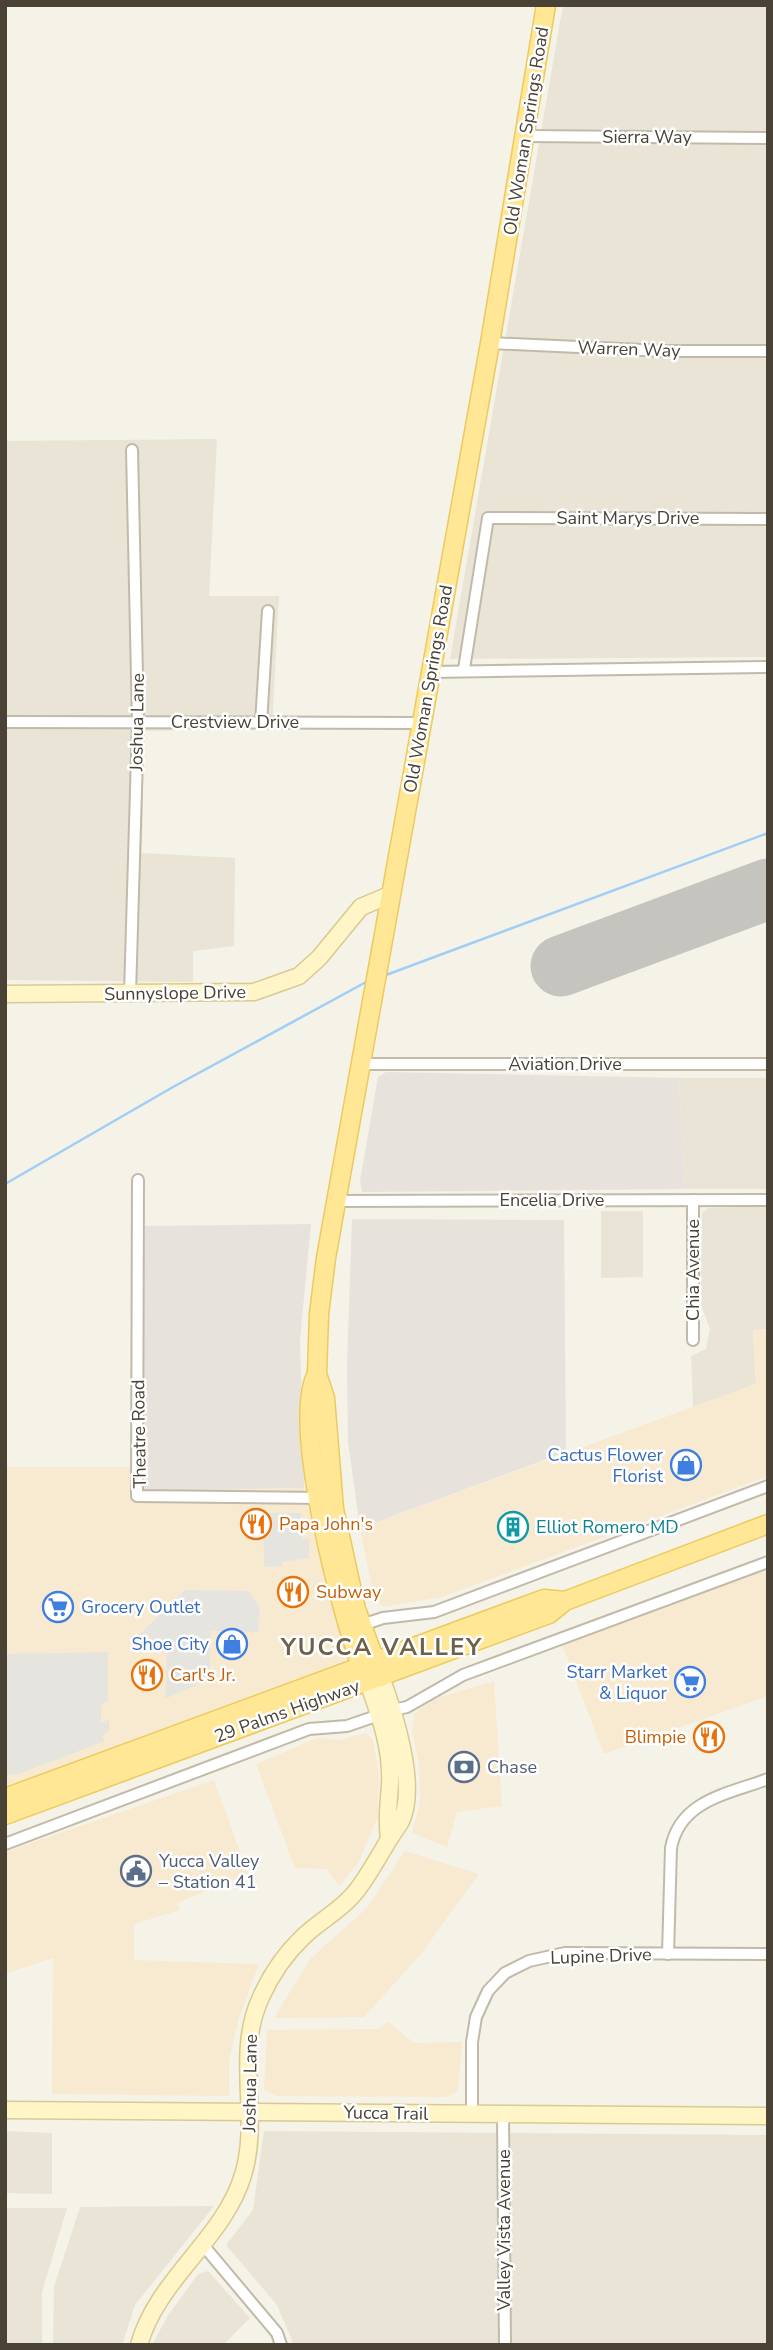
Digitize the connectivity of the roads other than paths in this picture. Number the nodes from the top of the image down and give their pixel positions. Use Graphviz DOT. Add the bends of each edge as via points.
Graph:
graph roads {
  1 [pos="546,5"];
  2 [pos="525,136"];
  3 [pos="768,138"];
  4 [pos="490,343"];
  5 [pos="768,351"];
  6 [pos="132,450"];
  7 [pos="768,519"];
  8 [pos="268,611"];
  9 [pos="768,667"];
  10 [pos="464,669"];
  11 [pos="432,672"];
  12 [pos="5,722"];
  13 [pos="138,722"];
  14 [pos="261,723"];
  15 [pos="422,723"];
  16 [pos="392,894"];
  17 [pos="5,994"];
  18 [pos="130,994"];
  19 [pos="361,1064"];
  20 [pos="768,1064"];
  21 [pos="138,1180"];
  22 [pos="693,1200"];
  23 [pos="768,1200"];
  24 [pos="337,1201"];
  25 [pos="693,1340"];
  26 [pos="768,1486"];
  27 [pos="326,1498"];
  28 [pos="768,1524"];
  29 [pos="768,1562"];
  30 [pos="362,1625"];
  31 [pos="371,1672"];
  32 [pos="386,1713"];
  33 [pos="768,1779"];
  34 [pos="5,1798"];
  35 [pos="5,1815"];
  36 [pos="5,1844"];
  37 [pos="668,1954"];
  38 [pos="768,1954"];
  39 [pos="5,2110"];
  40 [pos="247,2113"];
  41 [pos="472,2114"];
  42 [pos="503,2114"];
  43 [pos="768,2116"];
  44 [pos="202,2245"];
  45 [pos="139,2345"];
  46 [pos="281,2345"];
  47 [pos="505,2345"];
  1 -- 2 [label="main road, Old Woman Springs Road"];
  2 -- 3 [label="street, Sierra Way"];
  2 -- 4 [label="main road, Old Woman Springs Road"];
  4 -- 5 [label="street, Warren Way"];
  4 -- 11 [label="main road, Old Woman Springs Road"];
  6 -- 13 [label="street, Joshua Lane"];
  7 -- 10 [label="street, Saint Marys Drive" via="488,518"];
  8 -- 14 [label="street"];
  9 -- 10 [label="street"];
  10 -- 11 [label="street"];
  11 -- 15 [label="main road, Old Woman Springs Road"];
  12 -- 13 [label="street, Crestview Drive"];
  13 -- 14 [label="street, Crestview Drive"];
  13 -- 18 [label="street, Joshua Lane"];
  14 -- 15 [label="street, Crestview Drive"];
  15 -- 16 [label="main road, Old Woman Springs Road"];
  16 -- 18 [label="main road, Sunnyslope Drive" via="361,907 319,958 282,984 232,995"];
  16 -- 19 [label="main road, Old Woman Springs Road"];
  17 -- 18 [label="main road, Sunnyslope Drive"];
  19 -- 20 [label="street, Aviation Drive"];
  19 -- 24 [label="main road, Old Woman Springs Road"];
  21 -- 27 [label="street, Theatre Road" via="138,1496"];
  22 -- 23 [label="street, Encelia Drive"];
  22 -- 24 [label="street, Encelia Drive"];
  22 -- 25 [label="street, Chia Avenue"];
  24 -- 27 [label="main road, Old Woman Springs Road" via="318,1314 317,1374 310,1386 310,1417"];
  26 -- 30 [label="street" via="434,1612"];
  27 -- 30 [label="main road, Old Woman Springs Road"];
  27 -- 31 [label="main road, Old Woman Springs Road" via="334,1577"];
  28 -- 31 [label="main road, 29 Palms Highway" via="565,1601 544,1599"];
  29 -- 32 [label="street" via="463,1675 407,1707"];
  30 -- 31 [label="main road, Old Woman Springs Road"];
  31 -- 32 [label="main road, Joshua Lane"];
  31 -- 34 [label="main road, 29 Palms Highway"];
  31 -- 35 [label="main road, 29 Palms Highway"];
  32 -- 36 [label="street" via="347,1726 309,1729"];
  32 -- 40 [label="main road, Joshua Lane" via="389,1838 351,1897 302,1937 276,1968 248,2037"];
  33 -- 37 [label="street" via="699,1805 682,1818 671,1848"];
  37 -- 38 [label="street, Lupine Drive"];
  37 -- 41 [label="street, Lupine Drive" via="565,1953 528,1961 505,1973 488,1991 476,2017"];
  39 -- 40 [label="main road, Yucca Trail"];
  40 -- 41 [label="main road, Yucca Trail"];
  40 -- 44 [label="main road, Joshua Lane" via="244,2174 232,2207"];
  41 -- 42 [label="main road, Yucca Trail"];
  42 -- 43 [label="main road, Yucca Trail"];
  42 -- 47 [label="street, Valley Vista Avenue"];
  44 -- 45 [label="main road, Joshua Lane" via="150,2318"];
  44 -- 46 [label="street" via="277,2333"];
}
